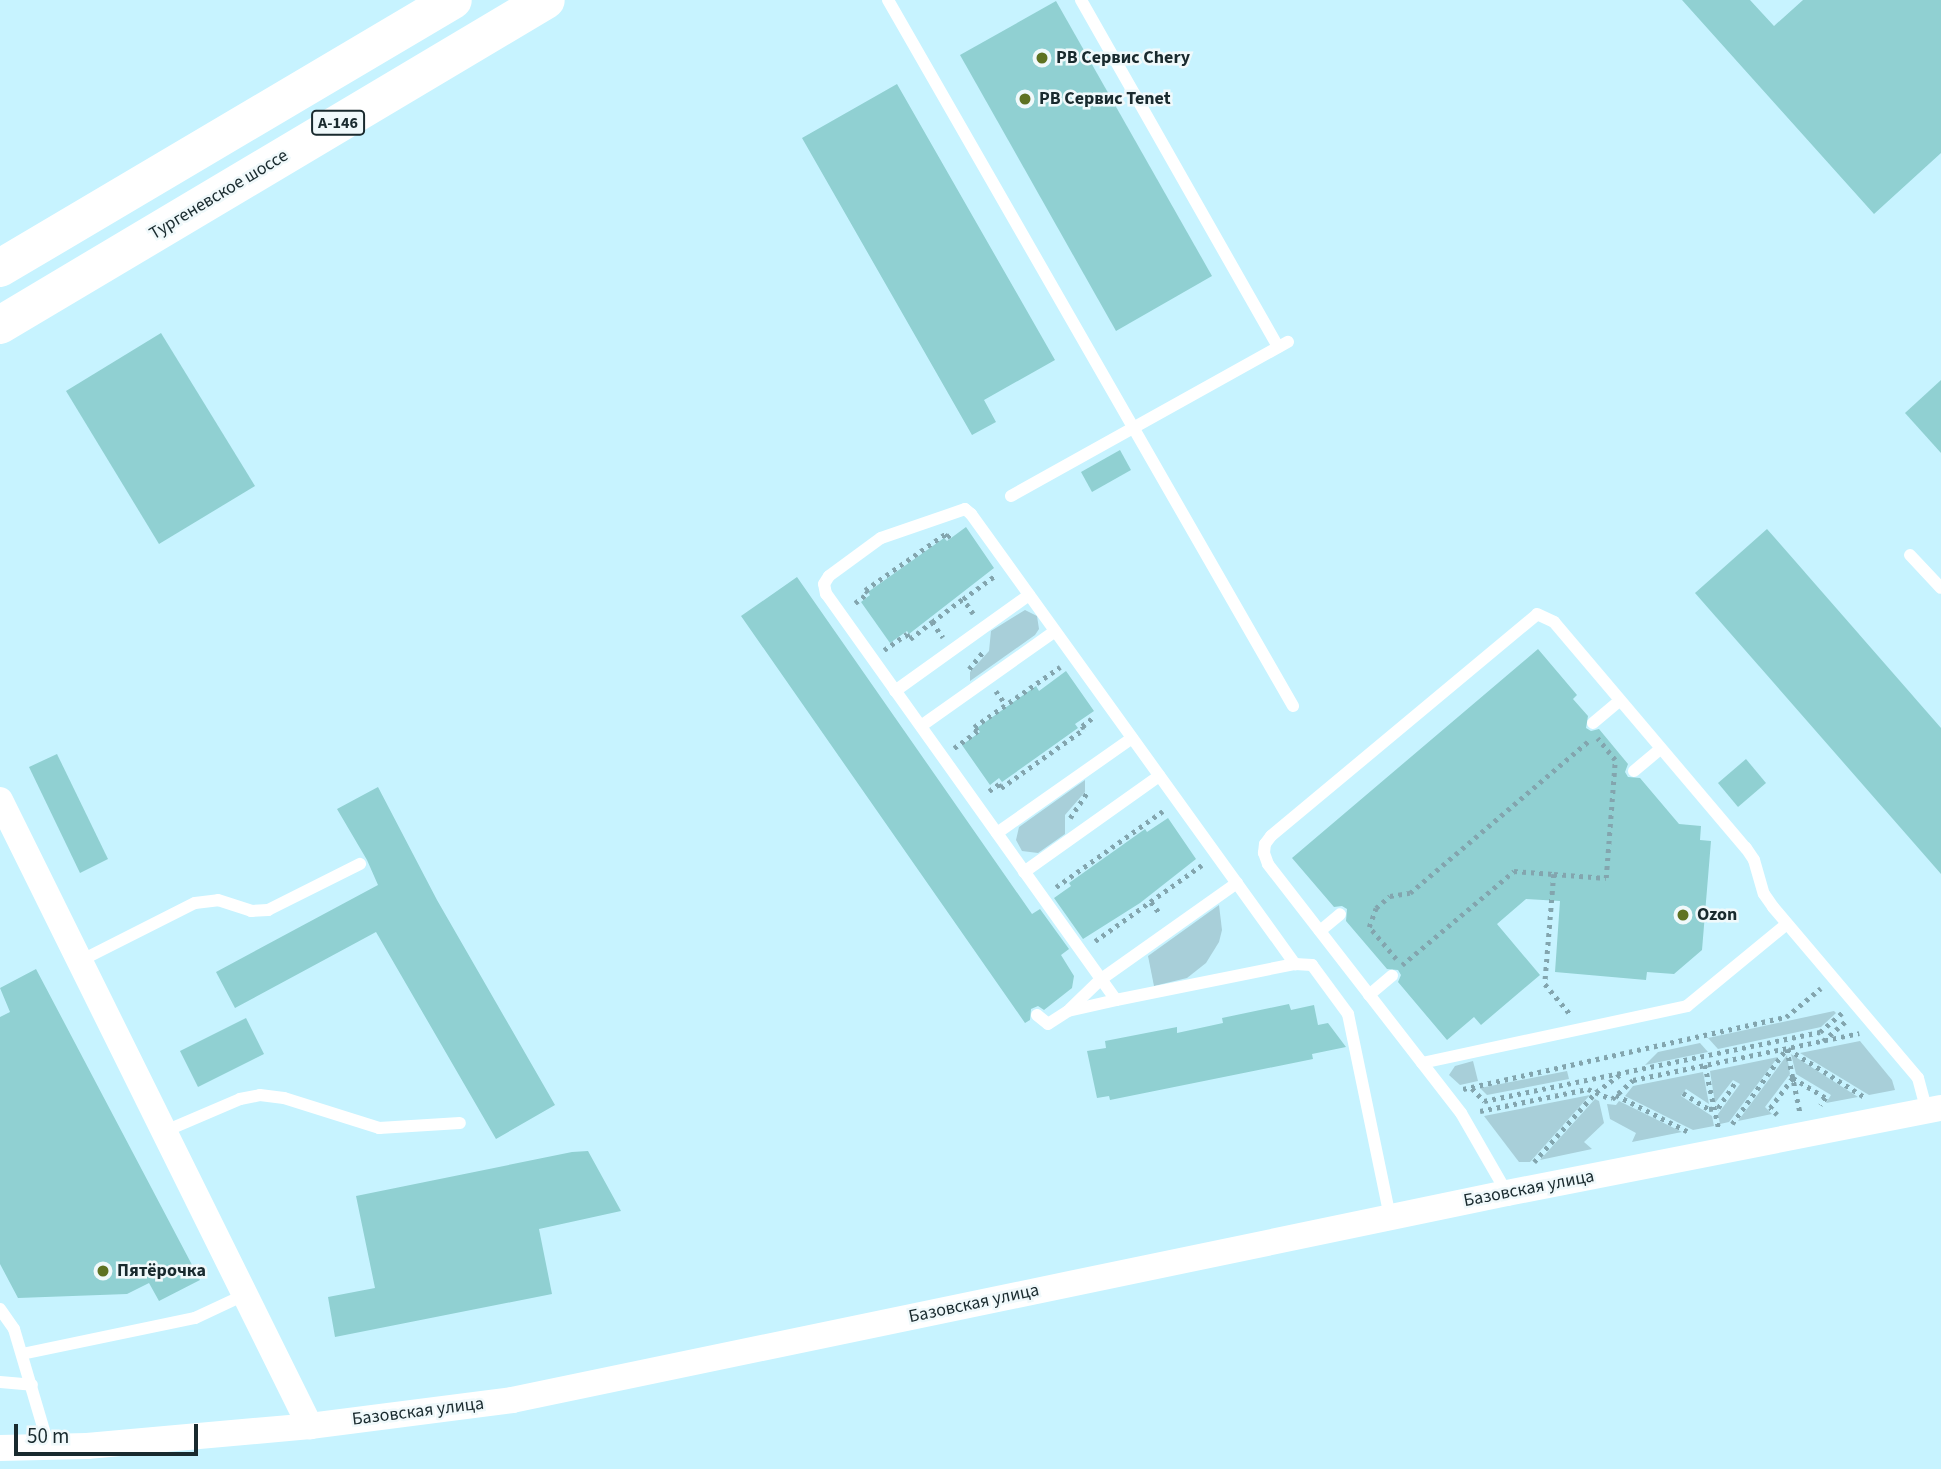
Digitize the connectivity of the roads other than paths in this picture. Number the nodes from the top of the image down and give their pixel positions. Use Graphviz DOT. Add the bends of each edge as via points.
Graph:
graph roads {
  1 [pos="453,0"];
  2 [pos="546,0"];
  3 [pos="888,0"];
  4 [pos="1081,0"];
  5 [pos="0,268"];
  6 [pos="0,325"];
  7 [pos="1133,428"];
  8 [pos="1011,496"];
  9 [pos="1910,555"];
  10 [pos="1941,589"];
  11 [pos="1029,595"];
  12 [pos="1055,631"];
  13 [pos="895,691"];
  14 [pos="1620,700"];
  15 [pos="1293,706"];
  16 [pos="1593,723"];
  17 [pos="920,726"];
  18 [pos="1132,738"];
  19 [pos="1661,748"];
  20 [pos="1634,771"];
  21 [pos="1159,776"];
  22 [pos="0,800"];
  23 [pos="997,834"];
  24 [pos="360,864"];
  25 [pos="1024,872"];
  26 [pos="1237,883"];
  27 [pos="1340,914"];
  28 [pos="1787,924"];
  29 [pos="1320,931"];
  30 [pos="78,962"];
  31 [pos="1295,964"];
  32 [pos="1392,975"];
  33 [pos="1100,979"];
  34 [pos="1369,995"];
  35 [pos="1116,1000"];
  36 [pos="1069,1011"];
  37 [pos="1037,1015"];
  38 [pos="1422,1063"];
  39 [pos="1934,1110"];
  40 [pos="460,1123"];
  41 [pos="163,1132"];
  42 [pos="1507,1193"];
  43 [pos="1390,1217"];
  44 [pos="244,1295"];
  45 [pos="0,1309"];
  46 [pos="0,1328"];
  47 [pos="14,1329"];
  48 [pos="22,1354"];
  49 [pos="0,1382"];
  50 [pos="33,1385"];
  51 [pos="310,1426"];
  52 [pos="49,1447"];
  53 [pos="0,1448"];
  54 [pos="90,1457"];
  1 -- 5 [label="highway, А-146"];
  2 -- 6 [label="highway, Тургеневское шоссе / А-146"];
  3 -- 7 [label="lane"];
  4 -- 7 [label="lane" via="1283,344"];
  7 -- 8 [label="lane"];
  7 -- 15 [label="lane"];
  9 -- 10 [label="lane"];
  11 -- 12 [label="lane"];
  11 -- 13 [label="lane" via="980,623"];
  11 -- 13 [label="lane" via="965,509 881,538 824,583 827,594"];
  12 -- 17 [label="lane"];
  12 -- 18 [label="lane"];
  13 -- 17 [label="lane"];
  14 -- 16 [label="lane"];
  14 -- 19 [label="lane"];
  14 -- 29 [label="lane" via="1554,622 1545,615 1530,618 1265,844 1268,864"];
  17 -- 23 [label="lane"];
  18 -- 21 [label="lane"];
  18 -- 23 [label="lane"];
  19 -- 20 [label="lane"];
  19 -- 28 [label="lane" via="1746,848 1764,894"];
  21 -- 25 [label="lane"];
  21 -- 26 [label="lane"];
  22 -- 30 [label="street"];
  23 -- 25 [label="lane"];
  24 -- 30 [label="lane" via="268,910 251,911 218,900 195,903"];
  25 -- 33 [label="lane"];
  26 -- 31 [label="lane"];
  26 -- 33 [label="lane"];
  27 -- 29 [label="lane"];
  28 -- 38 [label="lane" via="1687,1006"];
  28 -- 39 [label="lane" via="1918,1078"];
  29 -- 34 [label="lane"];
  30 -- 41 [label="street"];
  31 -- 35 [label="lane"];
  31 -- 43 [label="lane" via="1312,965 1348,1014"];
  32 -- 34 [label="lane"];
  33 -- 35 [label="lane"];
  33 -- 36 [label="lane"];
  34 -- 38 [label="lane"];
  35 -- 36 [label="lane"];
  36 -- 37 [label="lane" via="1048,1024"];
  38 -- 42 [label="lane" via="1461,1113"];
  39 -- 42 [label="street, Базовская улица"];
  40 -- 41 [label="lane" via="379,1128 284,1098 260,1095"];
  41 -- 44 [label="street"];
  42 -- 43 [label="street, Базовская улица"];
  43 -- 51 [label="street, Базовская улица" via="512,1400"];
  44 -- 48 [label="lane" via="195,1318"];
  44 -- 51 [label="street"];
  45 -- 47 [label="lane"];
  46 -- 47 [label="lane"];
  47 -- 48 [label="lane"];
  48 -- 50 [label="lane"];
  49 -- 50 [label="lane"];
  50 -- 52 [label="lane"];
  51 -- 54 [label="street, Базовская улица"];
  52 -- 53 [label="street, Базовская улица"];
  52 -- 54 [label="street, Базовская улица"];
}
